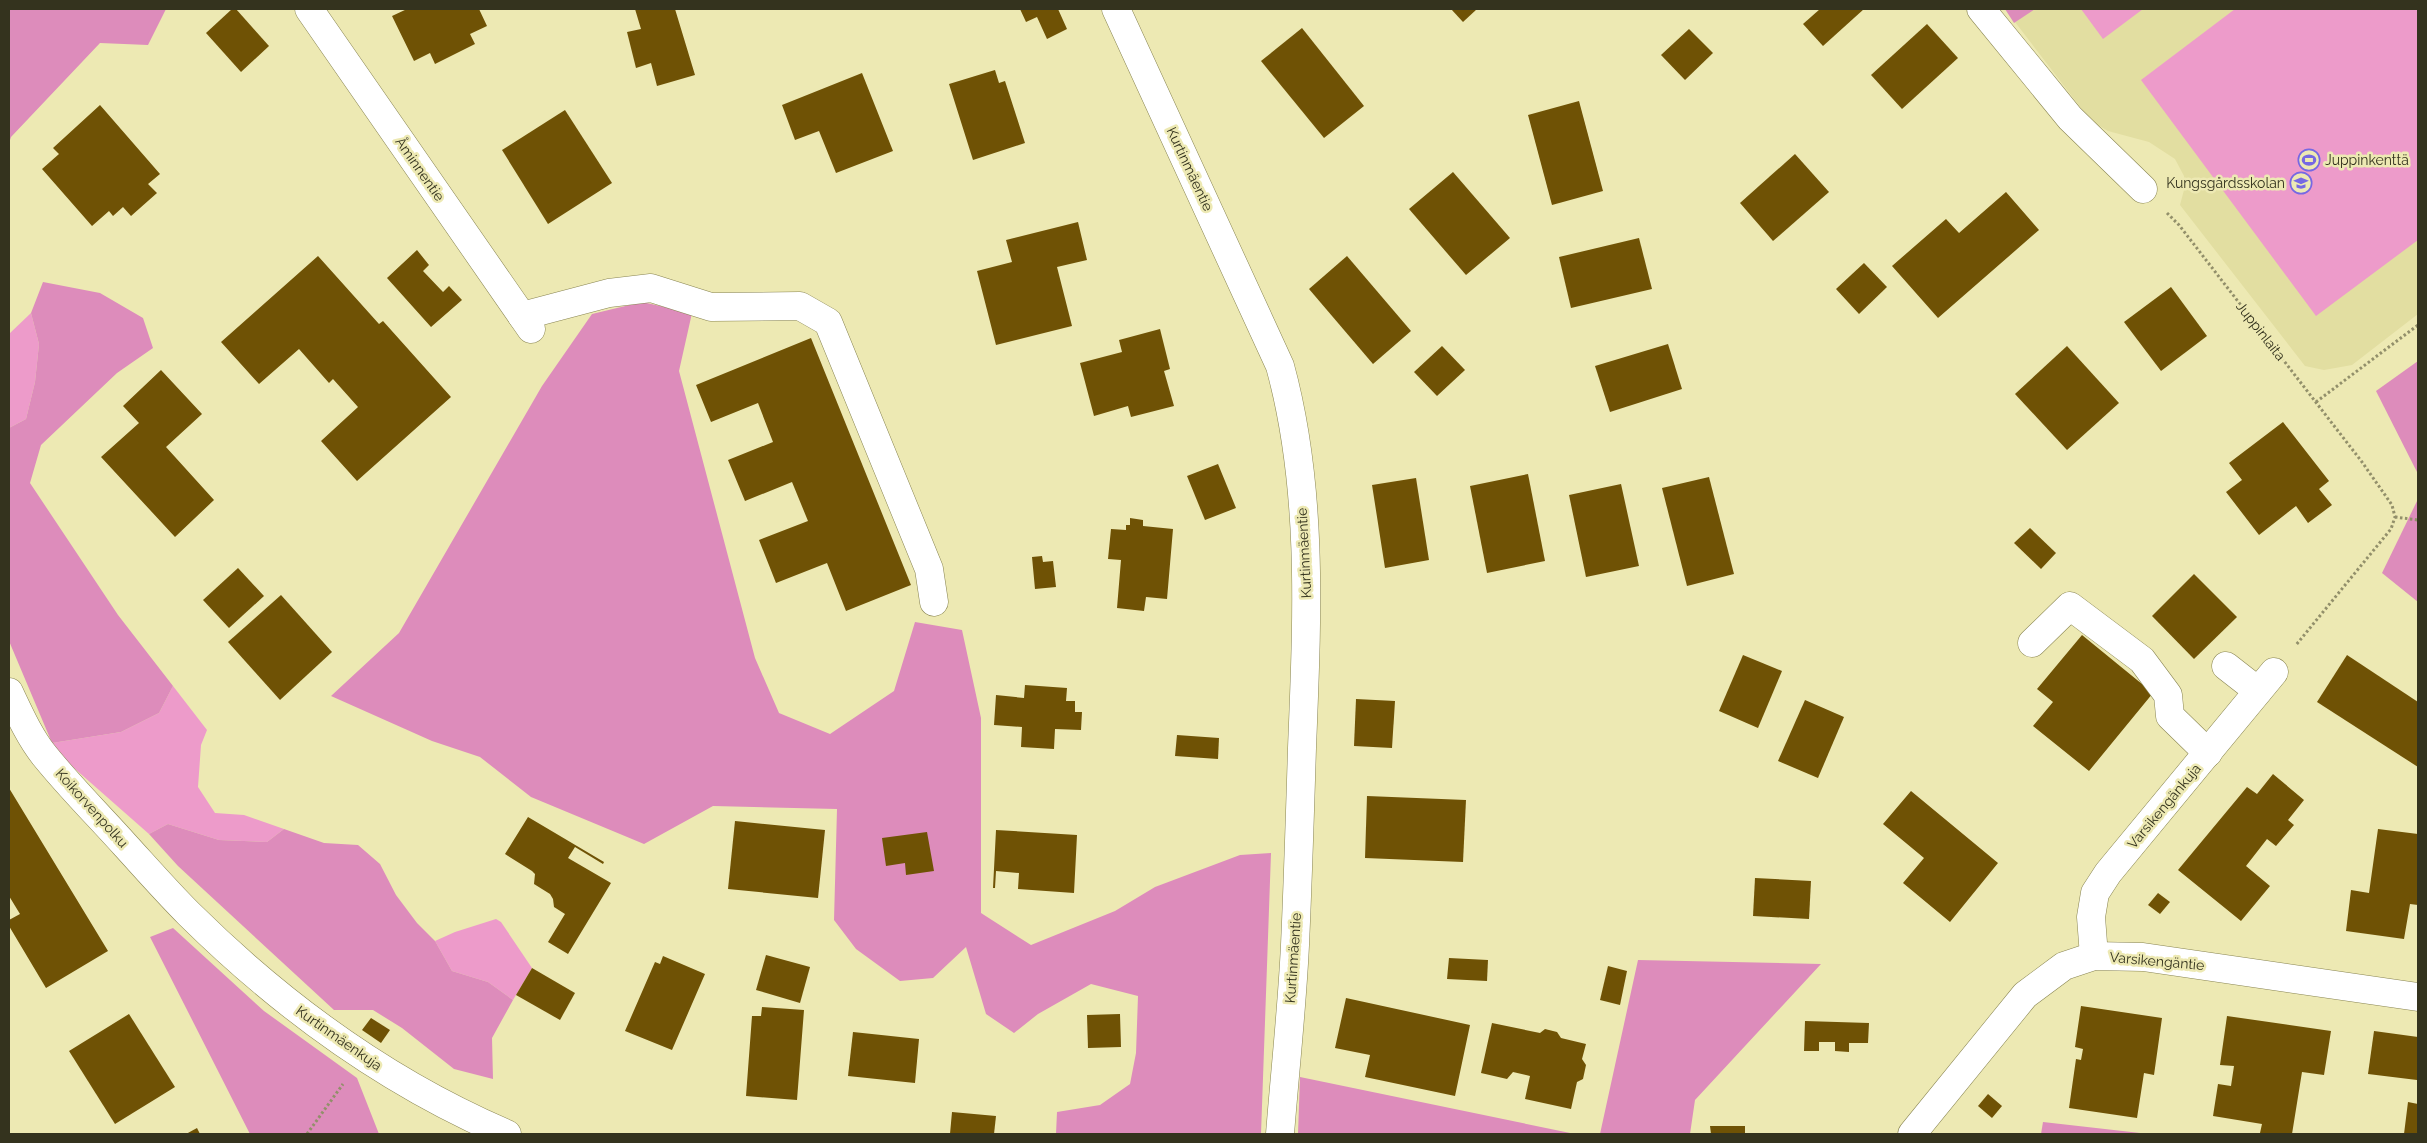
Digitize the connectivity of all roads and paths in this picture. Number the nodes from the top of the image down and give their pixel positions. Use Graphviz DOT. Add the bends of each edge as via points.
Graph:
graph roads {
  1 [pos="309,9"];
  2 [pos="1116,9"];
  3 [pos="1982,9"];
  4 [pos="2143,189"];
  5 [pos="2418,325"];
  6 [pos="2316,402"];
  7 [pos="2395,517"];
  8 [pos="2418,520"];
  9 [pos="934,602"];
  10 [pos="2032,643"];
  11 [pos="2226,666"];
  12 [pos="2266,682"];
  13 [pos="9,692"];
  14 [pos="2208,753"];
  15 [pos="189,914"];
  16 [pos="2094,956"];
  17 [pos="2418,997"];
  18 [pos="362,1058"];
  19 [pos="307,1134"];
  20 [pos="507,1134"];
  21 [pos="1280,1134"];
  22 [pos="1912,1134"];
  1 -- 9 [label="street, Åminnentie" via="527,323 609,293 652,288 710,307 800,306 828,322 929,569"];
  2 -- 21 [label="street, Kurtinmäentie" via="1280,366 1294,434 1303,514 1307,613 1295,947"];
  3 -- 4 [label="street" via="2070,118"];
  4 -- 6 [label="path, Juppinlaita" via="2179,225"];
  5 -- 6 [label="path"];
  6 -- 7 [label="path, Juppinlaita" via="2392,505"];
  7 -- 8 [label="path"];
  7 -- 12 [label="path" via="2391,529"];
  10 -- 14 [label="street" via="2070,606 2142,660 2168,695 2170,716"];
  11 -- 12 [label="street"];
  12 -- 14 [label="street, Varsikengänkuja"];
  13 -- 15 [label="street, Koikorvenpolku" via="44,754"];
  14 -- 16 [label="street, Varsikengänkuja" via="2095,893 2091,917"];
  15 -- 18 [label="street, Kurtinmäenkuja" via="278,994"];
  16 -- 17 [label="street, Varsikengäntie" via="2142,957"];
  16 -- 22 [label="street, Varsikengäntie" via="2064,966 2024,995"];
  18 -- 19 [label="path"];
  18 -- 20 [label="street, Kurtinmäenkuja" via="477,1122"];
}
